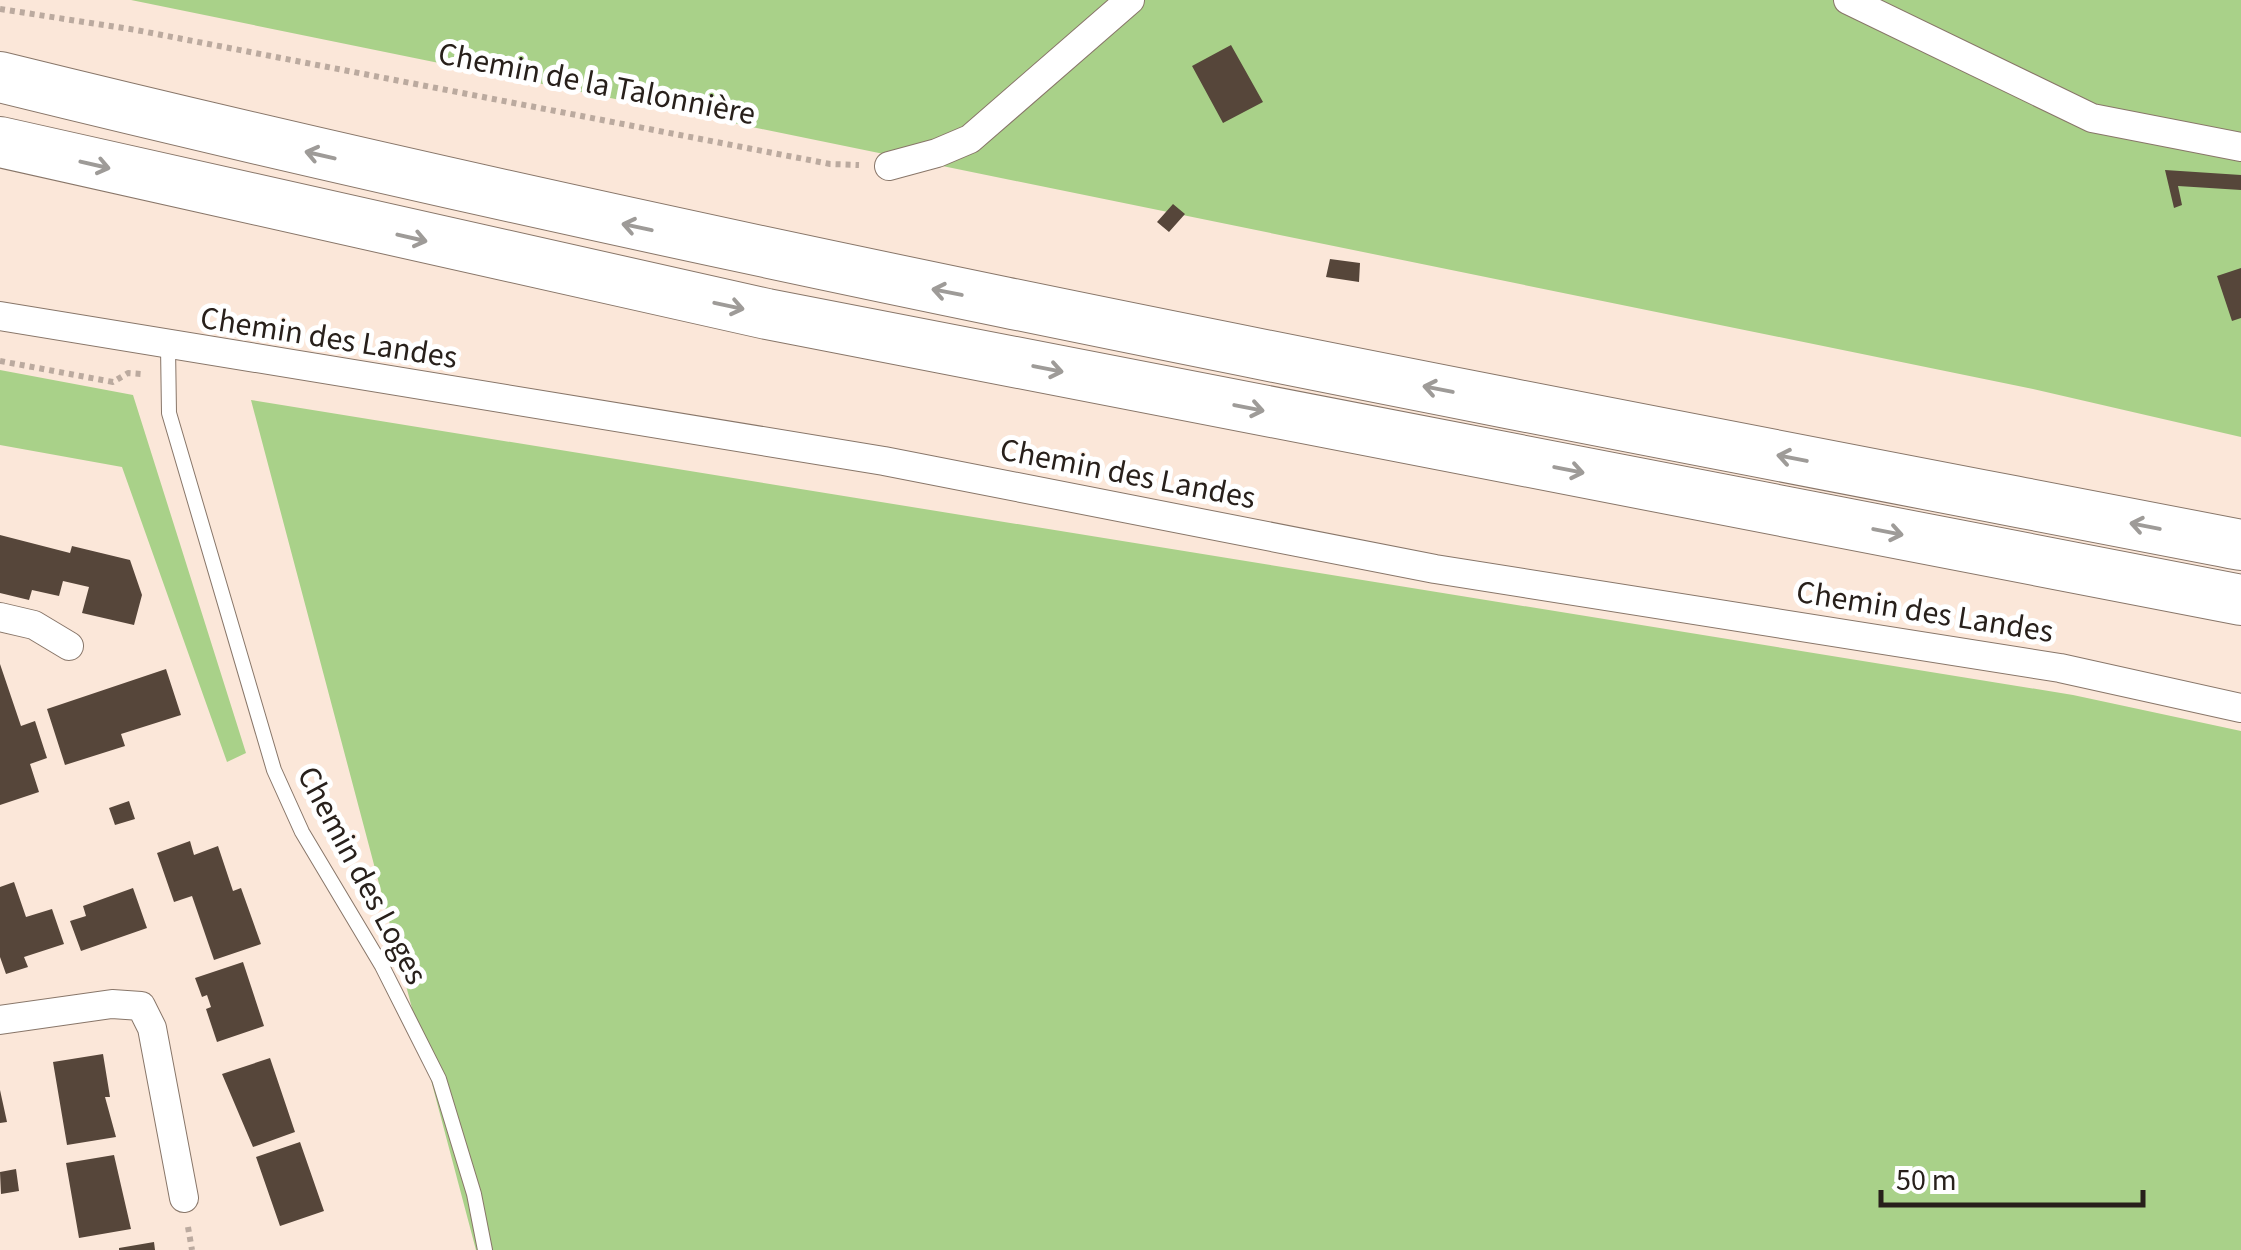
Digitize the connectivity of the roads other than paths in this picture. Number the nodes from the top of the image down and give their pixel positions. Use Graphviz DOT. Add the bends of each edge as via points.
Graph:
graph roads {
  1 [pos="1130,0"];
  2 [pos="1848,0"];
  3 [pos="0,77"];
  4 [pos="0,142"];
  5 [pos="2241,148"];
  6 [pos="890,166"];
  7 [pos="0,316"];
  8 [pos="168,347"];
  9 [pos="2241,545"];
  10 [pos="2241,600"];
  11 [pos="0,617"];
  12 [pos="69,646"];
  13 [pos="2241,708"];
  14 [pos="0,1020"];
  15 [pos="184,1198"];
  16 [pos="485,1250"];
  1 -- 6 [label="street" via="970,138"];
  2 -- 5 [label="street" via="2092,118"];
  9 -- 3 [label="highway, one-way" via="869,276 564,212"];
  4 -- 10 [label="highway, one-way" via="766,314"];
  7 -- 8 [label="street, Chemin des Landes"];
  8 -- 13 [label="street, Chemin des Landes" via="884,461 1436,569 2060,668"];
  8 -- 16 [label="lane, Chemin des Loges" via="169,413 274,770 440,1079"];
  11 -- 12 [label="street" via="34,625"];
  14 -- 15 [label="street" via="141,1006 152,1028"];
}
